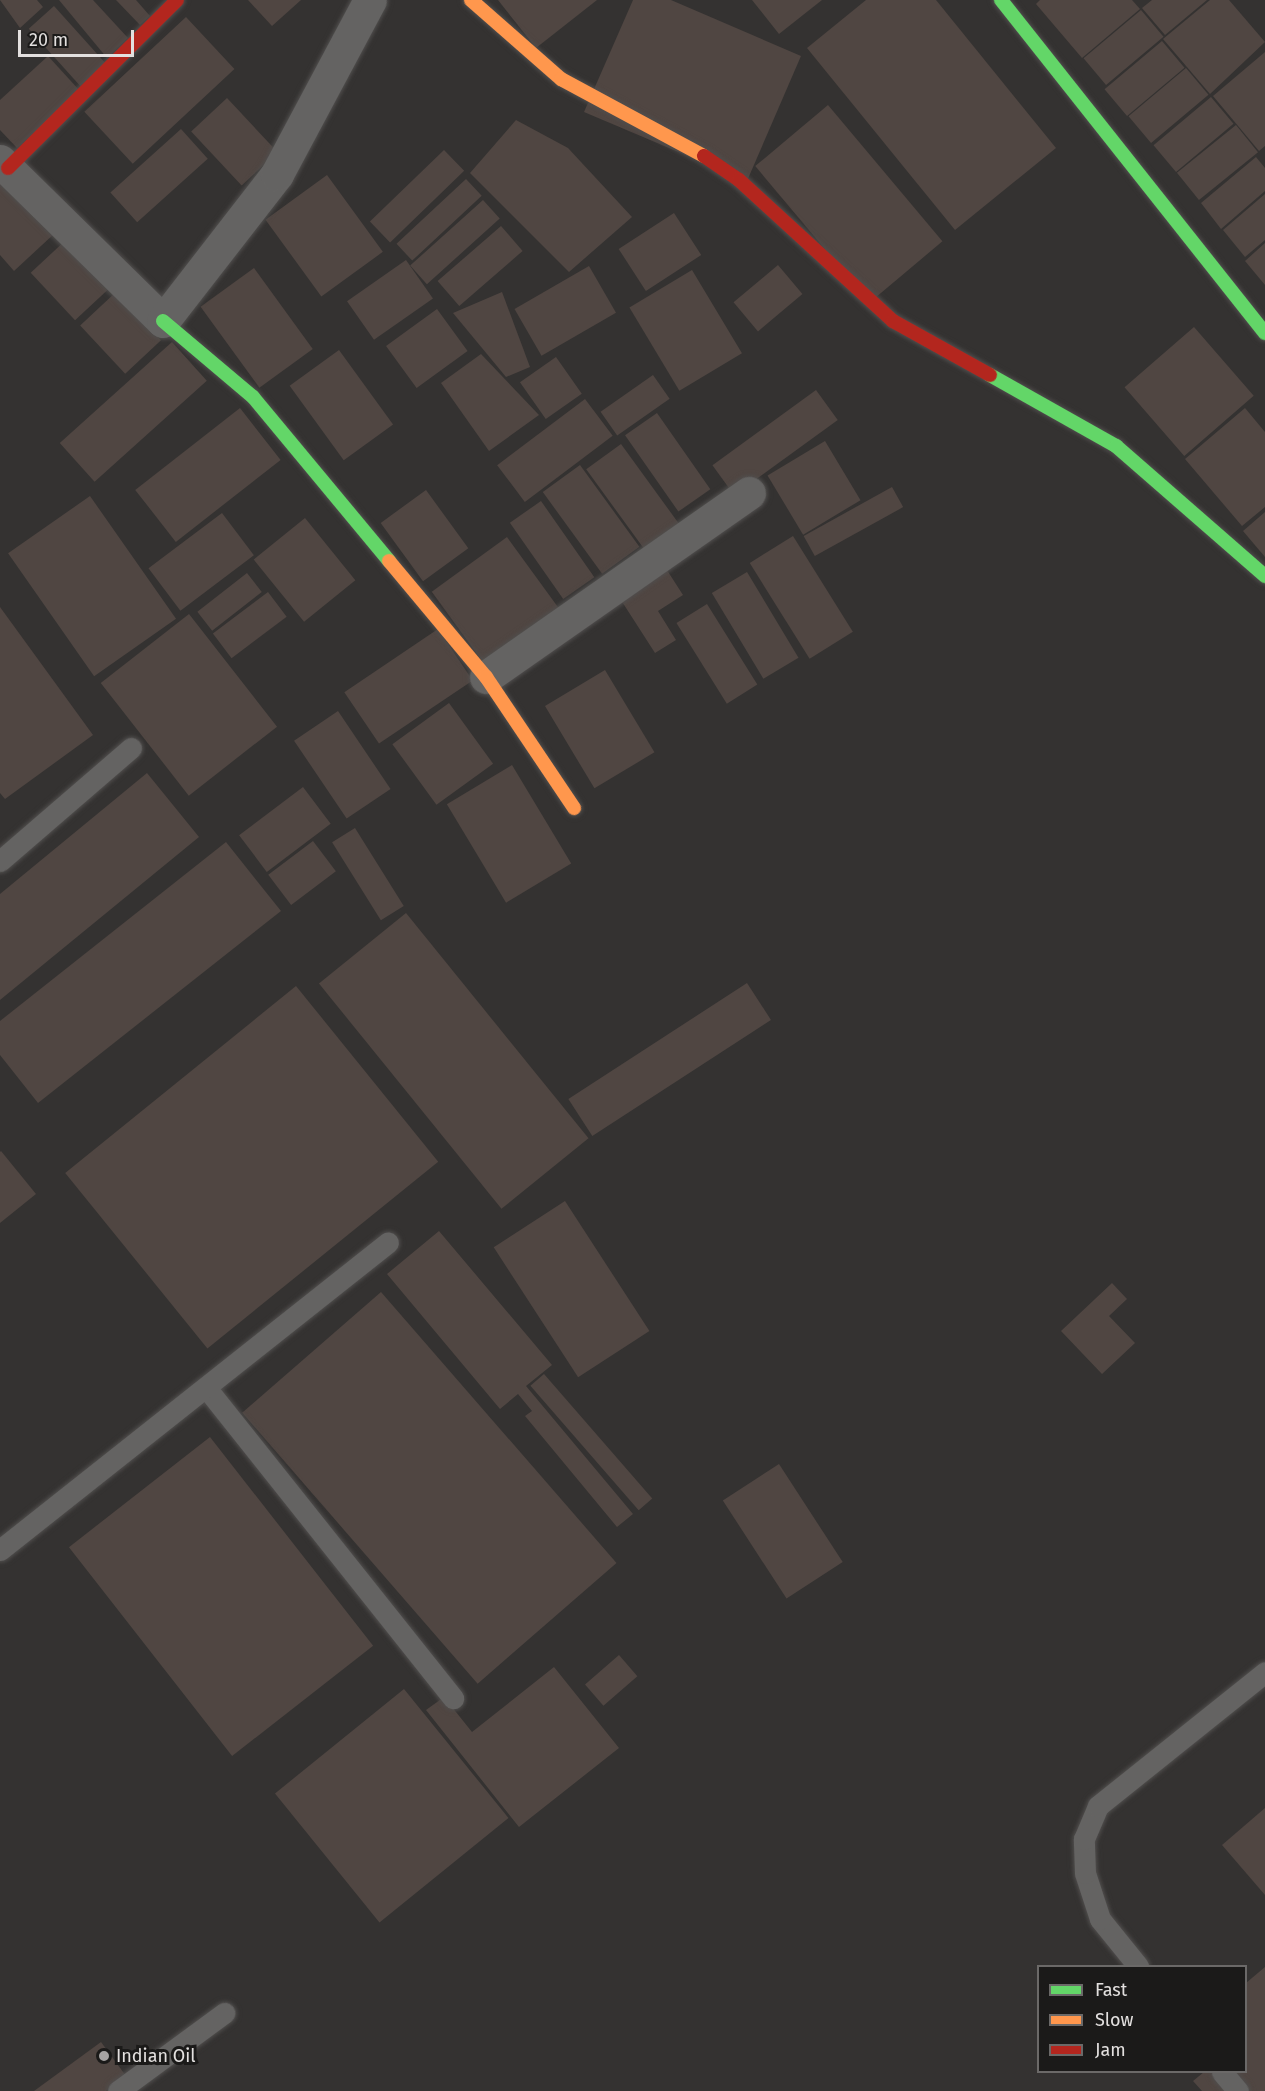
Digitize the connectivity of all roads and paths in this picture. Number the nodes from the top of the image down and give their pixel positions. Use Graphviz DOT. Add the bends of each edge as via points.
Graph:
graph roads {
  1 [pos="177,0"];
  2 [pos="370,0"];
  3 [pos="471,0"];
  4 [pos="1001,0"];
  5 [pos="4,165"];
  6 [pos="163,321"];
  7 [pos="1265,333"];
  8 [pos="748,493"];
  9 [pos="1265,576"];
  10 [pos="486,677"];
  11 [pos="131,748"];
  12 [pos="574,808"];
  13 [pos="0,861"];
  14 [pos="388,1243"];
  15 [pos="208,1390"];
  16 [pos="0,1550"];
  17 [pos="1265,1672"];
  18 [pos="453,1698"];
  19 [pos="1137,1965"];
  20 [pos="224,2013"];
  21 [pos="1223,2073"];
  22 [pos="118,2091"];
  23 [pos="1238,2091"];
  1 -- 5 [label="street"];
  2 -- 6 [label="street" via="277,174"];
  3 -- 9 [label="street" via="561,79 676,138 739,180 893,321 1116,446"];
  4 -- 7 [label="street"];
  5 -- 6 [label="street"];
  6 -- 10 [label="street" via="253,398"];
  8 -- 10 [label="street"];
  10 -- 12 [label="street"];
  11 -- 13 [label="lane"];
  14 -- 15 [label="lane"];
  15 -- 16 [label="lane"];
  15 -- 18 [label="lane"];
  17 -- 19 [label="lane" via="1098,1806 1084,1839 1085,1873 1100,1919"];
  20 -- 22 [label="lane"];
  21 -- 23 [label="lane"];
}
